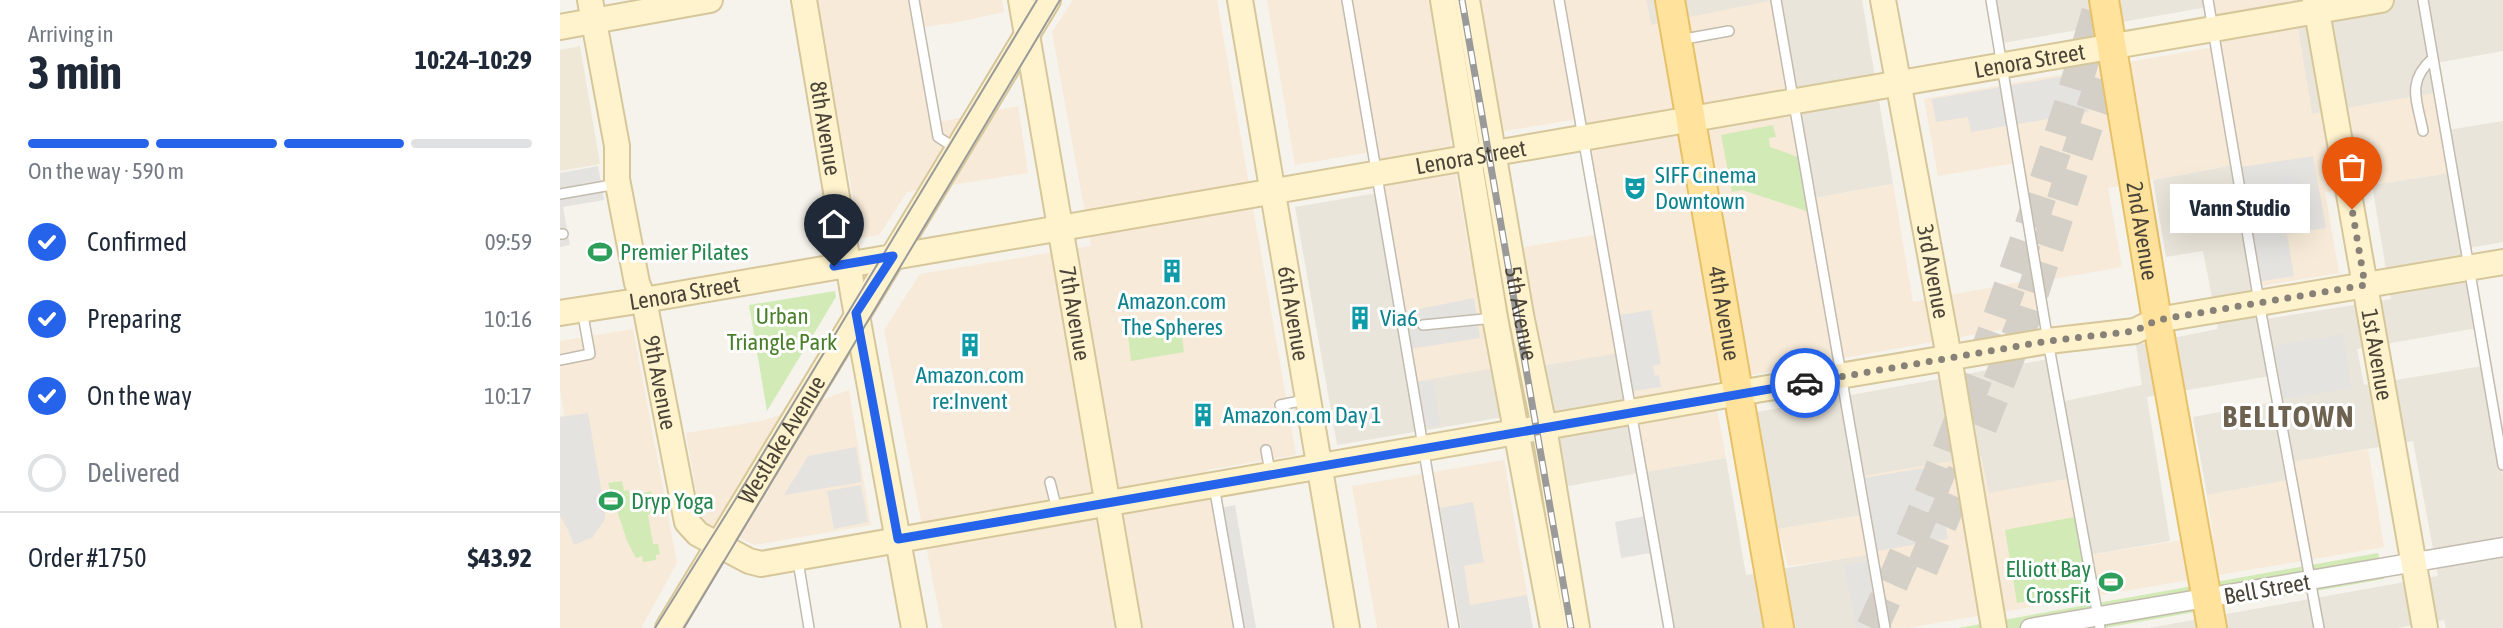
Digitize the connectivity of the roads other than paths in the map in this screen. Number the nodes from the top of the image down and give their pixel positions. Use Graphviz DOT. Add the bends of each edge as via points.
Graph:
graph roads {
  1 [pos="804,0"];
  2 [pos="914,0"];
  3 [pos="1021,0"];
  4 [pos="1048,0"];
  5 [pos="1240,0"];
  6 [pos="1347,0"];
  7 [pos="1443,0"];
  8 [pos="1467,0"];
  9 [pos="1559,0"];
  10 [pos="1670,0"];
  11 [pos="1776,0"];
  12 [pos="1884,0"];
  13 [pos="1991,0"];
  14 [pos="2104,0"];
  15 [pos="2208,0"];
  16 [pos="2381,0"];
  17 [pos="2423,0"];
  18 [pos="702,1"];
  19 [pos="2316,5"];
  20 [pos="592,11"];
  21 [pos="560,27"];
  22 [pos="2213,27"];
  23 [pos="1729,31"];
  24 [pos="1027,34"];
  25 [pos="1677,40"];
  26 [pos="2112,45"];
  27 [pos="2433,58"];
  28 [pos="2002,64"];
  29 [pos="1898,82"];
  30 [pos="1793,100"];
  31 [pos="1691,118"];
  32 [pos="2423,131"];
  33 [pos="1583,136"];
  34 [pos="957,149"];
  35 [pos="1481,154"];
  36 [pos="1377,172"];
  37 [pos="618,184"];
  38 [pos="1273,190"];
  39 [pos="560,194"];
  40 [pos="1060,227"];
  41 [pos="893,256"];
  42 [pos="2503,262"];
  43 [pos="848,263"];
  44 [pos="2470,268"];
  45 [pos="2365,285"];
  46 [pos="644,300"];
  47 [pos="2259,302"];
  48 [pos="571,310"];
  49 [pos="856,313"];
  50 [pos="1495,318"];
  51 [pos="2157,320"];
  52 [pos="1423,326"];
  53 [pos="2048,341"];
  54 [pos="1949,357"];
  55 [pos="560,360"];
  56 [pos="1842,377"];
  57 [pos="1737,394"];
  58 [pos="1307,400"];
  59 [pos="1280,405"];
  60 [pos="1632,412"];
  61 [pos="1544,427"];
  62 [pos="1516,432"];
  63 [pos="1423,448"];
  64 [pos="1318,465"];
  65 [pos="2503,465"];
  66 [pos="1050,482"];
  67 [pos="1214,484"];
  68 [pos="1108,504"];
  69 [pos="1057,512"];
  70 [pos="898,539"];
  71 [pos="717,545"];
  72 [pos="2503,547"];
  73 [pos="797,558"];
  74 [pos="2414,563"];
  75 [pos="2310,581"];
  76 [pos="2207,599"];
  77 [pos="2098,622"];
  78 [pos="673,626"];
  79 [pos="809,628"];
  80 [pos="914,628"];
  81 [pos="1129,628"];
  82 [pos="1239,628"];
  83 [pos="1347,628"];
  84 [pos="1454,628"];
  85 [pos="1553,628"];
  86 [pos="1577,628"];
  87 [pos="1669,628"];
  88 [pos="1779,628"];
  89 [pos="1885,628"];
  90 [pos="1994,628"];
  91 [pos="2030,628"];
  92 [pos="2212,628"];
  93 [pos="2319,628"];
  94 [pos="2425,628"];
  1 -- 43 [label="main road, 8th Avenue"];
  2 -- 34 [label="lane" via="938,137"];
  3 -- 24 [label="main road, 7th Avenue"];
  4 -- 24 [label="main road, Westlake Avenue"];
  5 -- 38 [label="main road, 6th Avenue"];
  6 -- 36 [label="lane"];
  7 -- 35 [label="main road, 5th Avenue"];
  8 -- 35 [label="main road, 5th Avenue"];
  9 -- 33 [label="lane"];
  10 -- 25 [label="main road, 4th Avenue"];
  11 -- 30 [label="lane"];
  12 -- 29 [label="main road, 3rd Avenue"];
  13 -- 28 [label="lane"];
  14 -- 26 [label="main road, 2nd Avenue"];
  15 -- 22 [label="lane"];
  16 -- 19 [label="main road, Lenora Street"];
  17 -- 27 [label="lane"];
  18 -- 20 [label="main road"];
  19 -- 22 [label="main road, Lenora Street"];
  19 -- 45 [label="main road, 1st Avenue"];
  20 -- 21 [label="main road"];
  20 -- 37 [label="main road, 9th Avenue" via="617,146"];
  22 -- 26 [label="main road, Lenora Street"];
  22 -- 47 [label="lane"];
  23 -- 25 [label="lane"];
  24 -- 34 [label="main road, Westlake Avenue"];
  24 -- 40 [label="main road, 7th Avenue"];
  25 -- 31 [label="main road, 4th Avenue"];
  26 -- 28 [label="main road, Lenora Street"];
  26 -- 51 [label="main road, 2nd Avenue"];
  27 -- 32 [label="lane" via="2415,82"];
  27 -- 44 [label="lane"];
  28 -- 29 [label="main road, Lenora Street"];
  28 -- 53 [label="lane"];
  29 -- 30 [label="main road, Lenora Street"];
  29 -- 54 [label="main road, 3rd Avenue"];
  30 -- 31 [label="main road, Lenora Street"];
  30 -- 56 [label="lane"];
  31 -- 33 [label="main road, Lenora Street"];
  31 -- 57 [label="main road, 4th Avenue"];
  33 -- 35 [label="main road, Lenora Street"];
  33 -- 60 [label="lane"];
  34 -- 41 [label="main road, Westlake Avenue"];
  35 -- 36 [label="main road, Lenora Street"];
  35 -- 50 [label="main road, 5th Avenue"];
  35 -- 61 [label="main road, 5th Avenue"];
  36 -- 38 [label="main road, Lenora Street"];
  36 -- 63 [label="lane"];
  37 -- 39 [label="lane"];
  37 -- 46 [label="main road, 9th Avenue"];
  38 -- 40 [label="main road, Lenora Street"];
  38 -- 58 [label="main road, 6th Avenue"];
  40 -- 41 [label="main road, Lenora Street"];
  40 -- 68 [label="main road, 7th Avenue"];
  41 -- 43 [label="main road, Lenora Street"];
  41 -- 49 [label="main road, Westlake Avenue"];
  42 -- 44 [label="main road, 9th Avenue"];
  43 -- 46 [label="main road, Lenora Street"];
  43 -- 49 [label="main road, 8th Avenue"];
  44 -- 45 [label="main road, 9th Avenue"];
  44 -- 65 [label="lane"];
  45 -- 47 [label="main road, 9th Avenue"];
  45 -- 74 [label="main road, 1st Avenue"];
  46 -- 48 [label="main road, Lenora Street"];
  46 -- 71 [label="main road, 9th Avenue" via="687,522"];
  47 -- 51 [label="main road, 9th Avenue"];
  47 -- 75 [label="lane"];
  48 -- 55 [label="lane" via="590,354"];
  49 -- 70 [label="main road, 8th Avenue"];
  49 -- 71 [label="main road, Westlake Avenue"];
  50 -- 52 [label="lane"];
  50 -- 62 [label="main road, 5th Avenue"];
  51 -- 53 [label="main road, 9th Avenue" via="2135,331"];
  51 -- 76 [label="main road, 2nd Avenue"];
  53 -- 54 [label="main road, 9th Avenue"];
  53 -- 77 [label="lane"];
  54 -- 56 [label="main road, 9th Avenue"];
  54 -- 90 [label="main road, 3rd Avenue"];
  56 -- 57 [label="main road, 9th Avenue"];
  56 -- 89 [label="lane"];
  57 -- 60 [label="main road, 9th Avenue"];
  57 -- 88 [label="main road, 4th Avenue"];
  58 -- 59 [label="lane"];
  58 -- 64 [label="main road, 6th Avenue"];
  60 -- 61 [label="main road, 9th Avenue"];
  60 -- 87 [label="lane"];
  61 -- 62 [label="main road, 9th Avenue"];
  61 -- 86 [label="main road, 5th Avenue"];
  62 -- 63 [label="main road, 9th Avenue"];
  62 -- 85 [label="main road, 5th Avenue"];
  63 -- 64 [label="main road, 9th Avenue"];
  63 -- 84 [label="lane"];
  64 -- 67 [label="main road, 9th Avenue" via="1268,462"];
  64 -- 83 [label="main road, 6th Avenue"];
  66 -- 69 [label="lane"];
  67 -- 68 [label="main road, 9th Avenue"];
  67 -- 82 [label="lane"];
  68 -- 69 [label="main road, 9th Avenue"];
  68 -- 81 [label="main road, 7th Avenue"];
  69 -- 70 [label="main road, 9th Avenue"];
  70 -- 73 [label="main road, 9th Avenue"];
  70 -- 80 [label="main road, 8th Avenue"];
  71 -- 73 [label="main road, 9th Avenue" via="761,564"];
  71 -- 78 [label="main road, Westlake Avenue"];
  72 -- 74 [label="street, Bell Street"];
  73 -- 79 [label="lane"];
  74 -- 75 [label="street, Bell Street"];
  74 -- 94 [label="main road, 1st Avenue"];
  75 -- 76 [label="street, Bell Street"];
  75 -- 93 [label="lane"];
  76 -- 77 [label="street, Bell Street"];
  76 -- 92 [label="main road, 2nd Avenue"];
  77 -- 91 [label="street, Bell Street"];
}
